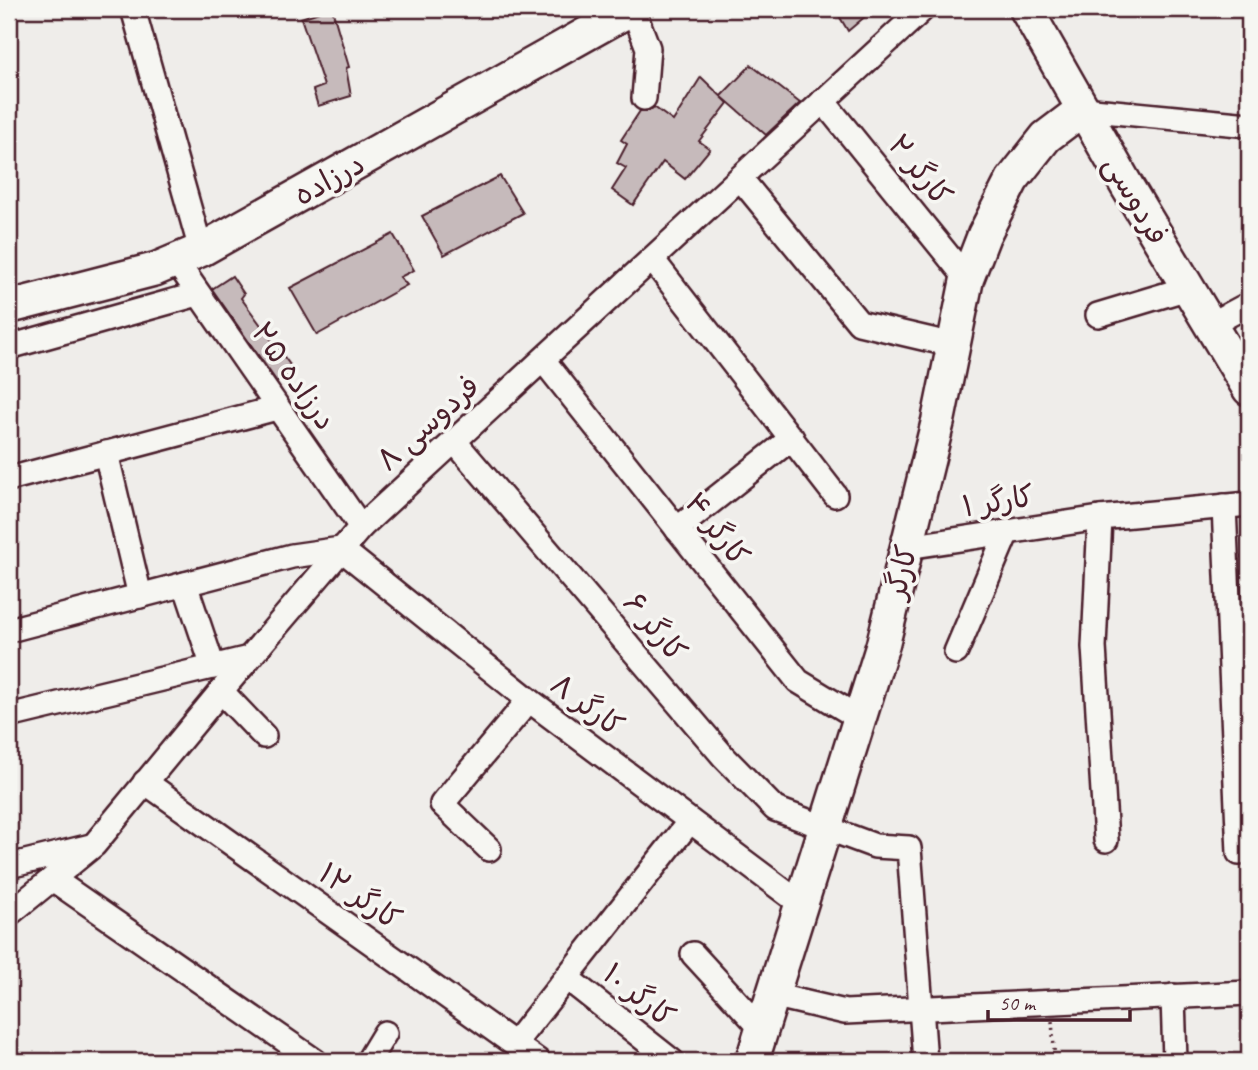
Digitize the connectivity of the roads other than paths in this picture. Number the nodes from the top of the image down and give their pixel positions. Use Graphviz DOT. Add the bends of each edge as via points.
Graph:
graph roads {
  1 [pos="133,9"];
  2 [pos="632,9"];
  3 [pos="923,9"];
  4 [pos="1026,9"];
  5 [pos="644,98"];
  6 [pos="823,101"];
  7 [pos="1083,109"];
  8 [pos="1249,125"];
  9 [pos="740,178"];
  10 [pos="188,255"];
  11 [pos="652,259"];
  12 [pos="967,279"];
  13 [pos="1188,288"];
  14 [pos="198,294"];
  15 [pos="1249,304"];
  16 [pos="9,307"];
  17 [pos="1098,315"];
  18 [pos="1210,325"];
  19 [pos="953,345"];
  20 [pos="9,347"];
  21 [pos="543,360"];
  22 [pos="1249,389"];
  23 [pos="277,408"];
  24 [pos="792,439"];
  25 [pos="455,442"];
  26 [pos="106,453"];
  27 [pos="9,479"];
  28 [pos="835,495"];
  29 [pos="1249,504"];
  30 [pos="1224,506"];
  31 [pos="1100,518"];
  32 [pos="361,527"];
  33 [pos="677,529"];
  34 [pos="1007,532"];
  35 [pos="907,547"];
  36 [pos="341,549"];
  37 [pos="185,584"];
  38 [pos="140,596"];
  39 [pos="9,630"];
  40 [pos="956,652"];
  41 [pos="249,658"];
  42 [pos="213,667"];
  43 [pos="220,691"];
  44 [pos="529,700"];
  45 [pos="9,716"];
  46 [pos="859,718"];
  47 [pos="264,736"];
  48 [pos="145,782"];
  49 [pos="690,821"];
  50 [pos="825,828"];
  51 [pos="1106,839"];
  52 [pos="94,845"];
  53 [pos="489,849"];
  54 [pos="1239,853"];
  55 [pos="9,866"];
  56 [pos="54,880"];
  57 [pos="801,904"];
  58 [pos="9,914"];
  59 [pos="693,954"];
  60 [pos="566,978"];
  61 [pos="1249,993"];
  62 [pos="772,995"];
  63 [pos="1173,996"];
  64 [pos="919,1009"];
  65 [pos="762,1029"];
  66 [pos="385,1033"];
  67 [pos="514,1045"];
  68 [pos="315,1061"];
  69 [pos="368,1061"];
  70 [pos="538,1061"];
  71 [pos="672,1061"];
  72 [pos="751,1061"];
  73 [pos="925,1061"];
  74 [pos="1175,1061"];
  1 -- 10 [label="street, درزاده ۲۵"];
  2 -- 5 [label="street" via="648,48"];
  2 -- 10 [label="street, درزاده"];
  3 -- 6 [label="street, فردوسی ۸"];
  4 -- 7 [label="street, فردوسی"];
  6 -- 9 [label="street, فردوسی ۸"];
  6 -- 12 [label="street, کارگر ۲"];
  7 -- 8 [label="street"];
  7 -- 12 [label="street, کارگر" via="1046,137 1012,180"];
  7 -- 13 [label="street, فردوسی"];
  9 -- 11 [label="street, فردوسی ۸"];
  9 -- 19 [label="street" via="859,324"];
  10 -- 14 [label="street, درزاده ۲۵"];
  10 -- 16 [label="street, درزاده" via="156,269"];
  11 -- 21 [label="street, فردوسی ۸"];
  11 -- 24 [label="street"];
  12 -- 19 [label="street, کارگر"];
  13 -- 17 [label="street"];
  13 -- 18 [label="street, فردوسی"];
  14 -- 20 [label="street"];
  14 -- 23 [label="street, درزاده ۲۵"];
  15 -- 18 [label="street"];
  18 -- 22 [label="street, فردوسی"];
  19 -- 35 [label="street, کارگر"];
  21 -- 25 [label="street, فردوسی ۸"];
  21 -- 33 [label="street, کارگر ۴"];
  23 -- 26 [label="street"];
  23 -- 32 [label="street, درزاده ۲۵"];
  24 -- 28 [label="street"];
  24 -- 33 [label="street"];
  25 -- 32 [label="street, فردوسی ۸"];
  25 -- 50 [label="street, کارگر ۶" via="724,757 775,809"];
  26 -- 27 [label="street"];
  26 -- 38 [label="street"];
  29 -- 30 [label="street, کارگر ۱"];
  30 -- 31 [label="street, کارگر ۱"];
  30 -- 54 [label="street"];
  31 -- 34 [label="street, کارگر ۱"];
  31 -- 51 [label="street" via="1094,647"];
  32 -- 36 [label="street, فردوسی ۸"];
  33 -- 46 [label="street, کارگر ۴" via="798,681"];
  34 -- 35 [label="street, کارگر ۱"];
  34 -- 40 [label="street"];
  35 -- 46 [label="street, کارگر"];
  36 -- 37 [label="street" via="292,556"];
  36 -- 41 [label="street, فردوسی ۸"];
  36 -- 44 [label="street, کارگر ۸"];
  37 -- 38 [label="street"];
  37 -- 42 [label="street"];
  38 -- 39 [label="street"];
  41 -- 42 [label="street"];
  41 -- 43 [label="street, فردوسی ۸"];
  42 -- 45 [label="street"];
  43 -- 47 [label="street"];
  43 -- 48 [label="street, فردوسی ۸"];
  44 -- 49 [label="street, کارگر ۸"];
  44 -- 53 [label="street" via="443,804"];
  46 -- 50 [label="street, کارگر"];
  48 -- 52 [label="street, فردوسی ۸"];
  48 -- 67 [label="street, کارگر ۱۲"];
  49 -- 57 [label="street, کارگر ۸"];
  49 -- 60 [label="street"];
  50 -- 57 [label="street, کارگر"];
  50 -- 64 [label="street, کارگر ۶" via="875,846 909,848"];
  52 -- 55 [label="street"];
  52 -- 56 [label="street, فردوسی ۸"];
  56 -- 58 [label="street, فردوسی ۸"];
  56 -- 68 [label="street"];
  57 -- 62 [label="street, کارگر"];
  59 -- 65 [label="street"];
  60 -- 67 [label="street"];
  60 -- 71 [label="street, کارگر ۱۰"];
  61 -- 63 [label="street"];
  62 -- 64 [label="street" via="845,1012"];
  62 -- 65 [label="street, کارگر"];
  63 -- 64 [label="street"];
  63 -- 74 [label="street"];
  64 -- 73 [label="street"];
  65 -- 72 [label="street, کارگر"];
  66 -- 69 [label="street"];
  67 -- 70 [label="street, کارگر ۱۲"];
}
